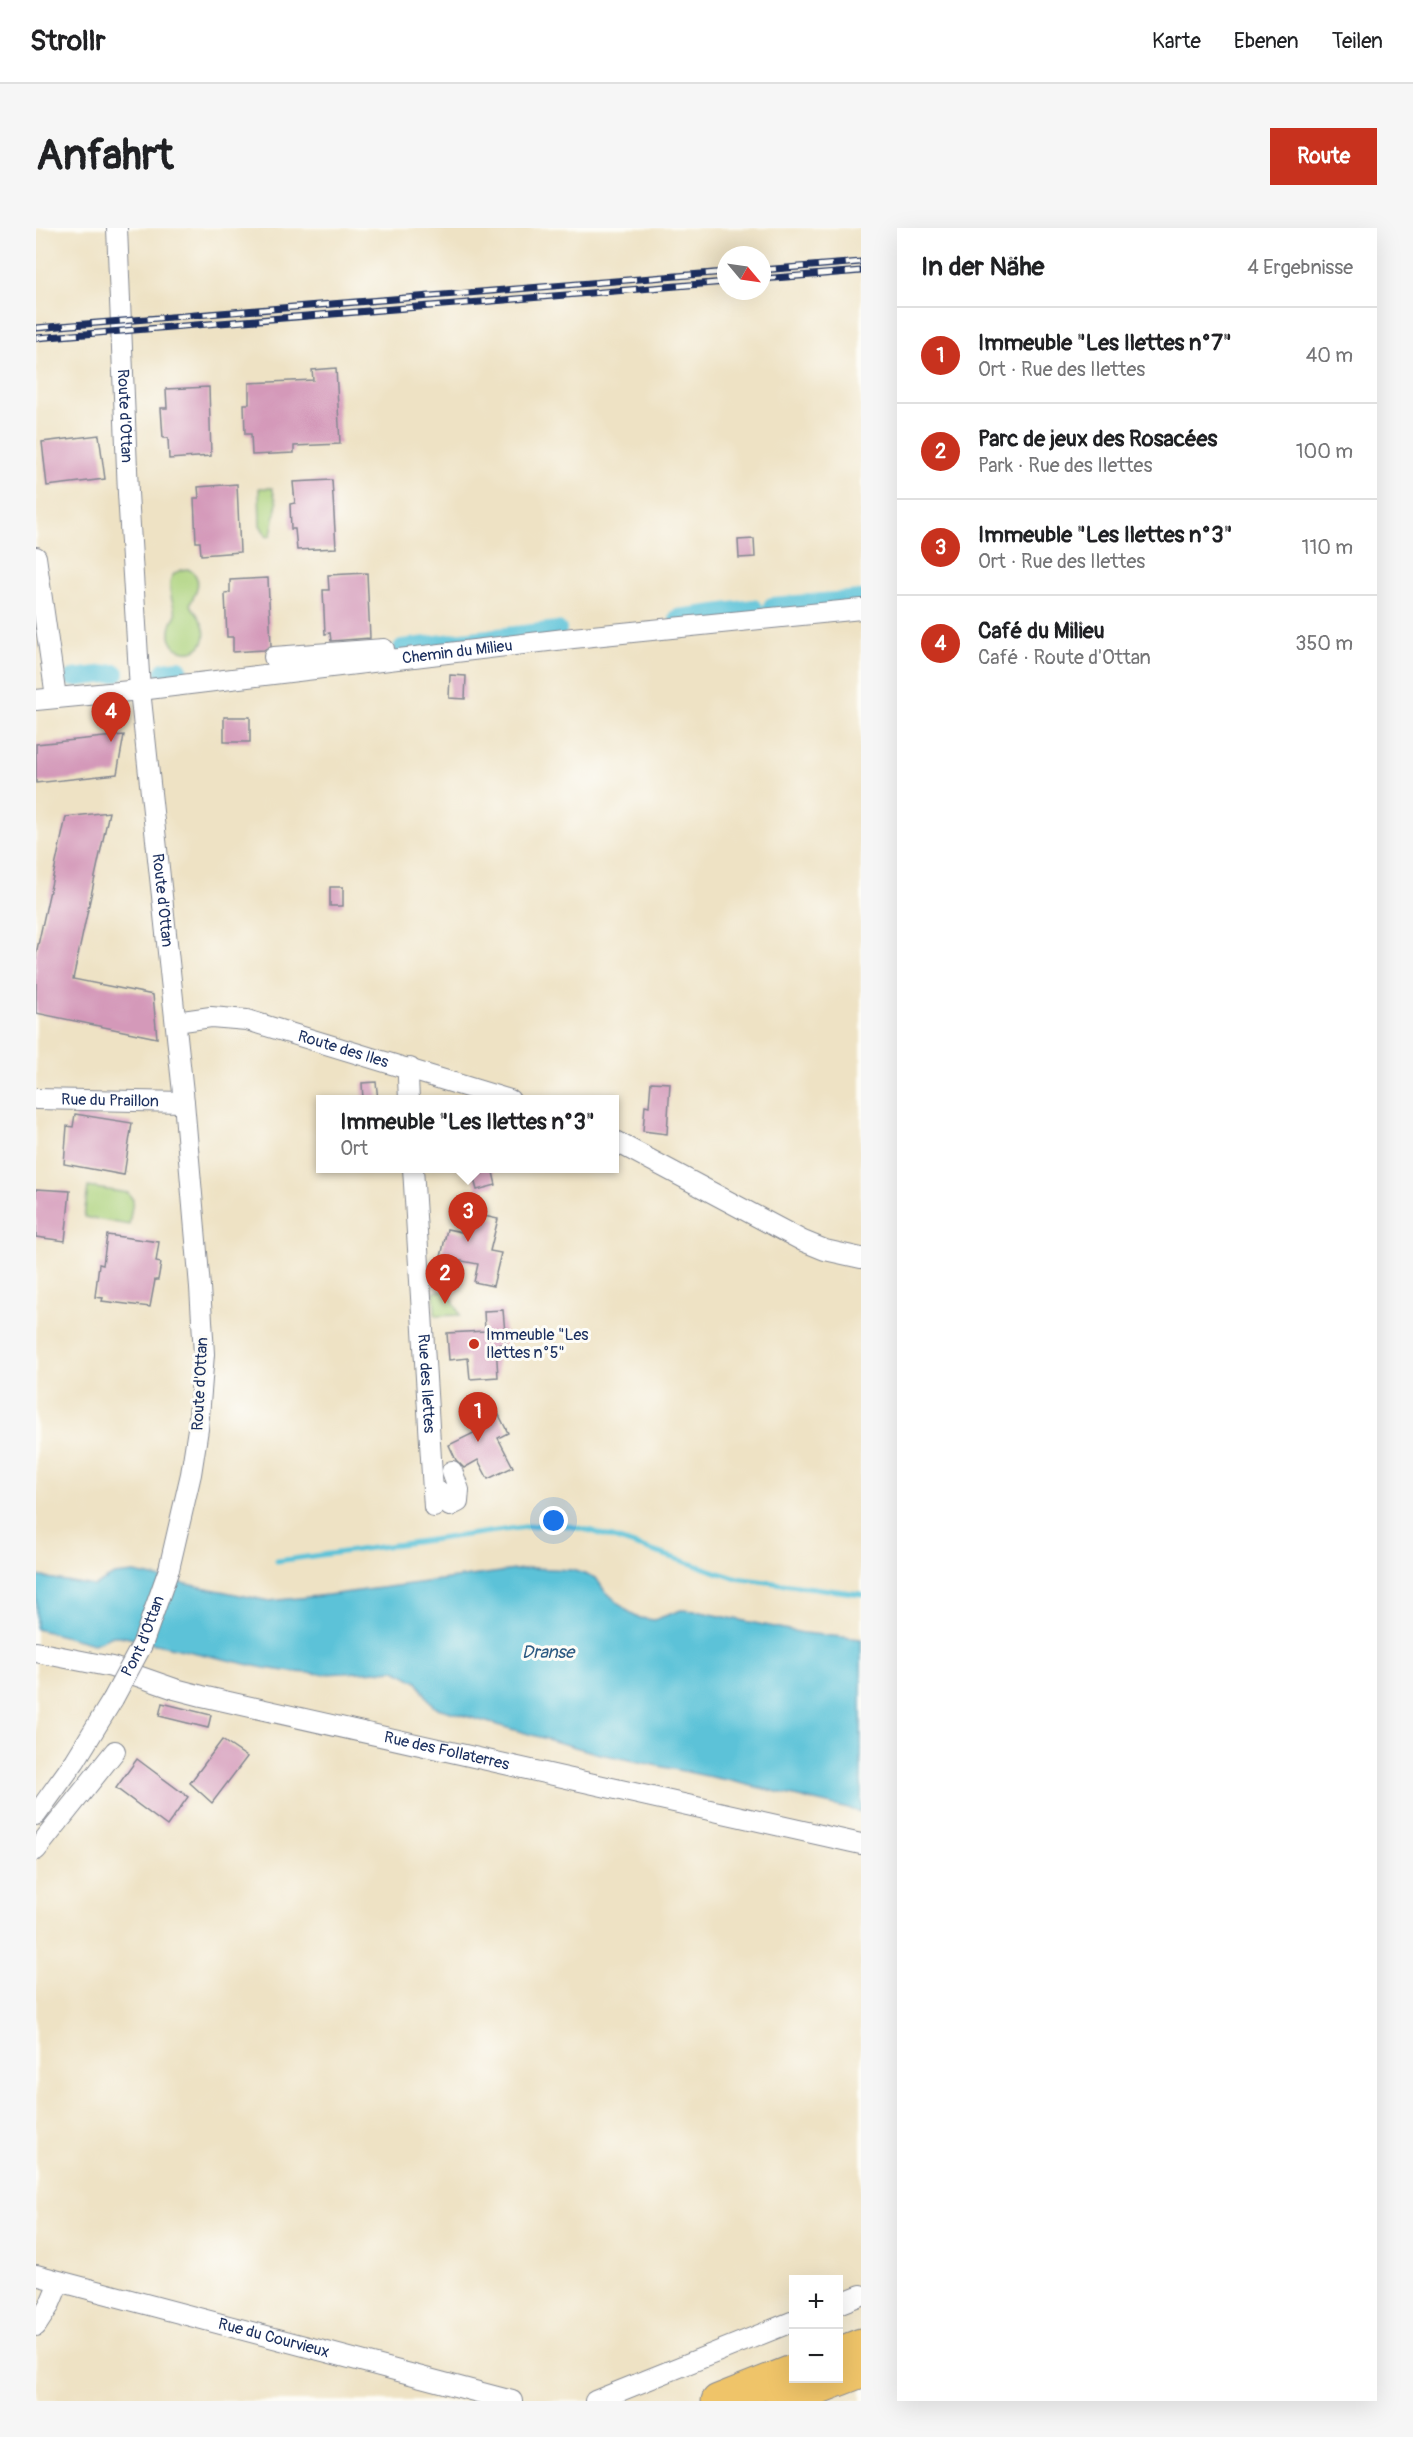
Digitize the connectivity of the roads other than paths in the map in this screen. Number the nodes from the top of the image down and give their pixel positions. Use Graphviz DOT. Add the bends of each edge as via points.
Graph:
graph roads {
  1 [pos="117,228"];
  2 [pos="36,557"];
  3 [pos="861,609"];
  4 [pos="384,649"];
  5 [pos="274,657"];
  6 [pos="140,690"];
  7 [pos="46,698"];
  8 [pos="176,1022"];
  9 [pos="410,1068"];
  10 [pos="409,1095"];
  11 [pos="494,1095"];
  12 [pos="36,1100"];
  13 [pos="184,1102"];
  14 [pos="619,1143"];
  15 [pos="413,1173"];
  16 [pos="861,1258"];
  17 [pos="453,1471"];
  18 [pos="169,1569"];
  19 [pos="36,1652"];
  20 [pos="115,1751"];
  21 [pos="36,1815"];
  22 [pos="861,1844"];
  23 [pos="36,1850"];
  24 [pos="36,2275"];
  25 [pos="59,2282"];
  26 [pos="861,2295"];
  27 [pos="843,2302"];
  28 [pos="789,2323"];
  29 [pos="36,2326"];
  30 [pos="861,2345"];
  31 [pos="843,2352"];
  32 [pos="861,2371"];
  33 [pos="789,2373"];
  34 [pos="512,2401"];
  35 [pos="595,2401"];
  36 [pos="718,2401"];
  37 [pos="783,2401"];
  1 -- 6 [label="street, Route d'Ottan"];
  2 -- 7 [label="street, Chemin du Milieu"];
  3 -- 6 [label="street, Chemin du Milieu" via="573,638"];
  4 -- 5 [label="street"];
  6 -- 7 [label="street, Chemin du Milieu"];
  6 -- 8 [label="street, Route d'Ottan"];
  8 -- 9 [label="street, Route des Iles" via="211,1017 247,1020"];
  8 -- 13 [label="street, Route d'Ottan"];
  9 -- 10 [label="street"];
  9 -- 11 [label="street, Route des Iles"];
  12 -- 13 [label="street, Rue du Praillon"];
  13 -- 18 [label="street, Route d'Ottan" via="204,1354 196,1440"];
  14 -- 16 [label="street" via="803,1241"];
  15 -- 17 [label="street, Rue des Ilettes" via="433,1498 444,1510 458,1502"];
  18 -- 21 [label="street, Pont d'Ottan, bridge" via="142,1645 113,1699"];
  19 -- 22 [label="street, Rue des Follaterres" via="112,1667 202,1696"];
  20 -- 23 [label="street"];
  24 -- 25 [label="street, Rue du Courvieux"];
  25 -- 29 [label="street"];
  25 -- 34 [label="street, Rue du Courvieux"];
  26 -- 27 [label="street"];
  28 -- 35 [label="street"];
  30 -- 31 [label="highway"];
  32 -- 37 [label="highway"];
  33 -- 36 [label="highway"];
}
